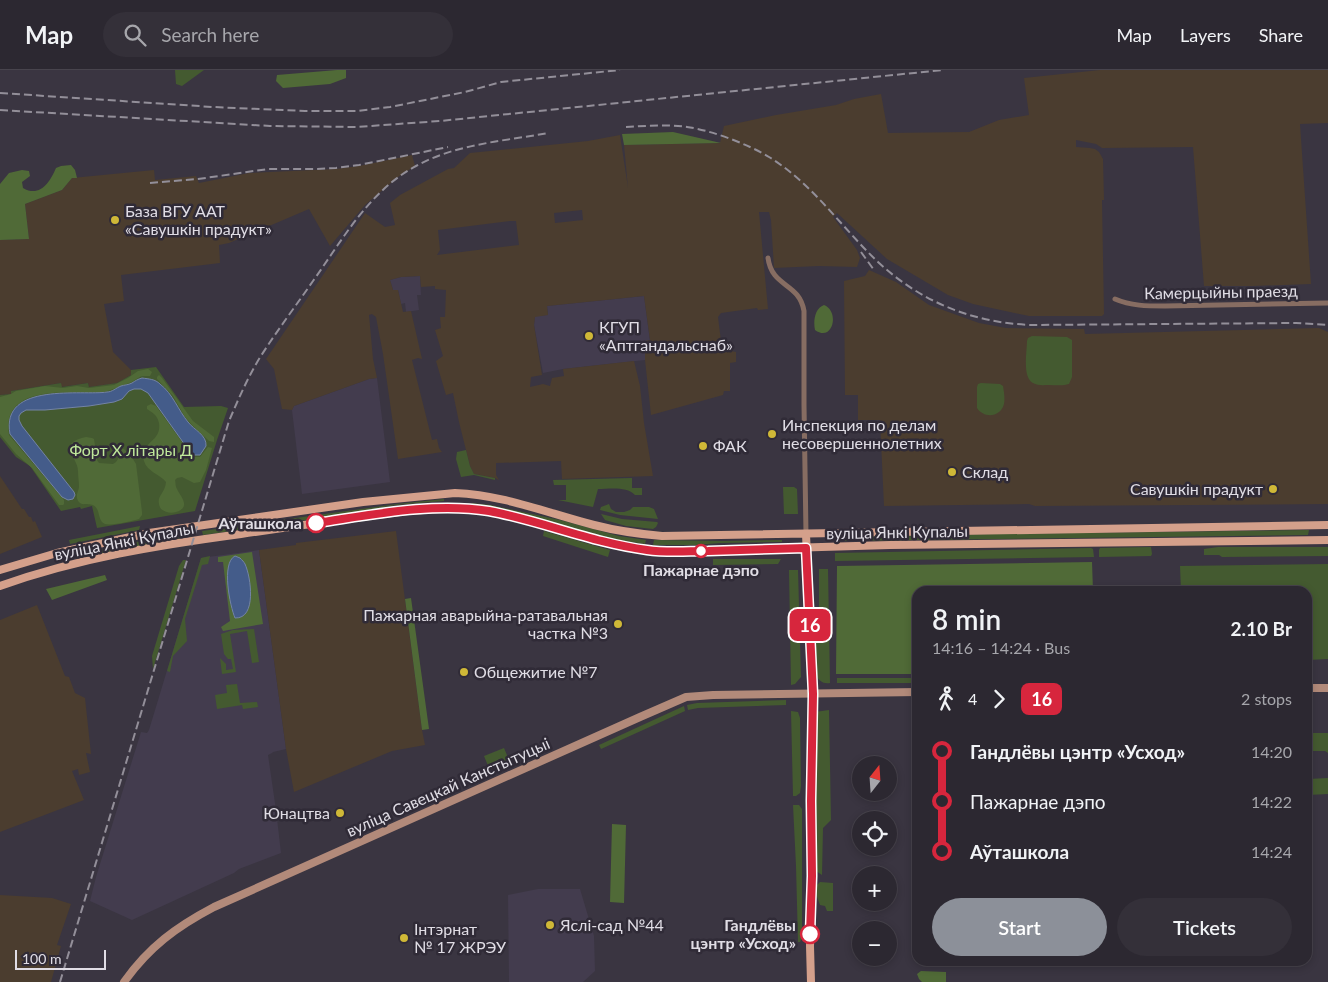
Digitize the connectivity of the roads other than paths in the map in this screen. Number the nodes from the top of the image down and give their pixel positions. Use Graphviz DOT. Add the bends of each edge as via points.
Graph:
graph roads {
  1 [pos="768,258"];
  2 [pos="1115,299"];
  3 [pos="1328,303"];
  4 [pos="455,493"];
  5 [pos="455,508"];
  6 [pos="1318,525"];
  7 [pos="1328,525"];
  8 [pos="806,534"];
  9 [pos="1318,540"];
  10 [pos="1328,540"];
  11 [pos="806,548"];
  12 [pos="57,553"];
  13 [pos="61,566"];
  14 [pos="0,570"];
  15 [pos="0,586"];
  16 [pos="1312,688"];
  17 [pos="1328,688"];
  18 [pos="912,692"];
  19 [pos="813,694"];
  20 [pos="124,982"];
  21 [pos="811,982"];
  1 -- 8 [label="street" via="774,275 797,294 804,310"];
  2 -- 3 [label="street, Камерцыйны праезд" via="1140,306"];
  4 -- 5 [label="main road"];
  4 -- 8 [label="main road, вуліца Янкі Купалы" via="497,498 634,533 680,536"];
  4 -- 12 [label="main road, вуліца Янкі Купалы" via="363,502 149,533"];
  5 -- 11 [label="main road, вуліца Янкі Купалы" via="489,511 649,550"];
  5 -- 13 [label="main road, вуліца Янкі Купалы" via="407,511 183,542"];
  6 -- 7 [label="main road, вуліца Янкі Купалы"];
  6 -- 8 [label="main road, вуліца Янкі Купалы"];
  6 -- 9 [label="main road"];
  8 -- 11 [label="main road"];
  9 -- 10 [label="main road, вуліца Янкі Купалы"];
  9 -- 11 [label="main road, вуліца Янкі Купалы"];
  11 -- 19 [label="main road"];
  12 -- 13 [label="main road"];
  12 -- 14 [label="main road, вуліца Янкі Купалы"];
  13 -- 15 [label="main road, вуліца Янкі Купалы"];
  16 -- 17 [label="main road"];
  18 -- 19 [label="main road, вуліца Савецкай Канстытуцыі"];
  19 -- 20 [label="main road, вуліца Савецкай Канстытуцыі" via="686,697 214,907 159,942"];
  19 -- 21 [label="main road"];
}
